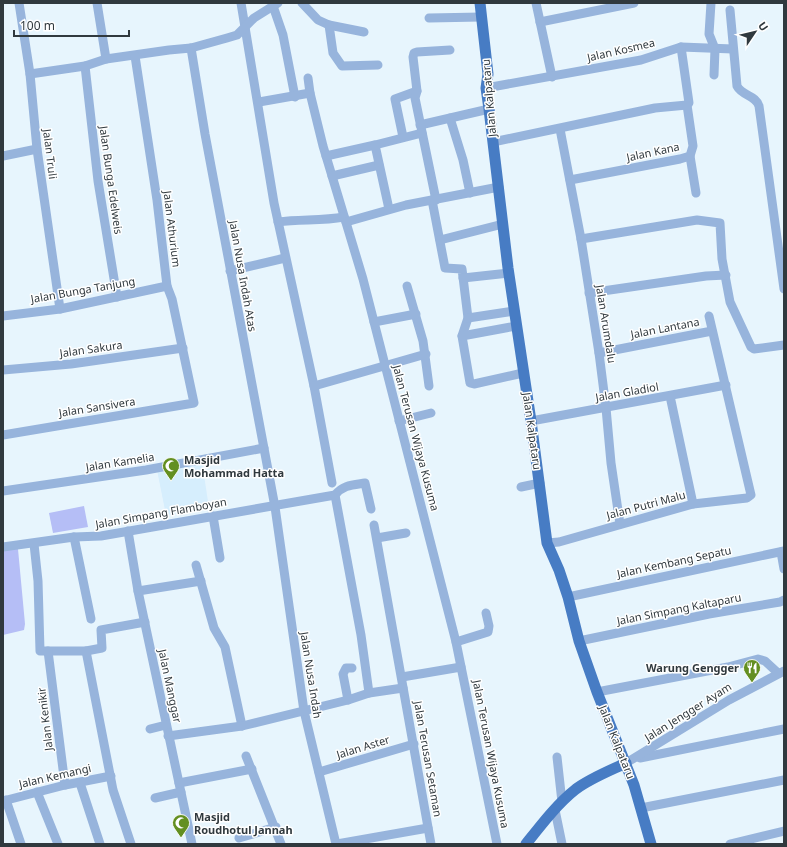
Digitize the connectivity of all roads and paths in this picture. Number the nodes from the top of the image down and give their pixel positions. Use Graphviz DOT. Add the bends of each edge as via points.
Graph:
graph roads {
  1 [pos="19,3"];
  2 [pos="97,3"];
  3 [pos="241,3"];
  4 [pos="302,3"];
  5 [pos="480,3"];
  6 [pos="536,3"];
  7 [pos="634,3"];
  8 [pos="711,3"];
  9 [pos="276,5"];
  10 [pos="730,10"];
  11 [pos="481,17"];
  12 [pos="429,18"];
  13 [pos="540,22"];
  14 [pos="329,25"];
  15 [pos="245,26"];
  16 [pos="364,32"];
  17 [pos="681,47"];
  18 [pos="191,48"];
  19 [pos="710,48"];
  20 [pos="733,49"];
  21 [pos="450,50"];
  22 [pos="135,56"];
  23 [pos="106,59"];
  24 [pos="378,65"];
  25 [pos="85,66"];
  26 [pos="30,74"];
  27 [pos="714,75"];
  28 [pos="552,77"];
  29 [pos="308,78"];
  30 [pos="486,88"];
  31 [pos="417,91"];
  32 [pos="310,93"];
  33 [pos="295,97"];
  34 [pos="259,102"];
  35 [pos="687,105"];
  36 [pos="488,109"];
  37 [pos="450,118"];
  38 [pos="421,129"];
  39 [pos="560,129"];
  40 [pos="403,137"];
  41 [pos="493,142"];
  42 [pos="375,144"];
  43 [pos="37,149"];
  44 [pos="3,156"];
  45 [pos="326,156"];
  46 [pos="690,156"];
  47 [pos="379,165"];
  48 [pos="332,176"];
  49 [pos="570,180"];
  50 [pos="499,187"];
  51 [pos="470,193"];
  52 [pos="696,194"];
  53 [pos="434,200"];
  54 [pos="389,209"];
  55 [pos="345,220"];
  56 [pos="278,222"];
  57 [pos="503,224"];
  58 [pos="440,240"];
  59 [pos="581,240"];
  60 [pos="285,258"];
  61 [pos="230,270"];
  62 [pos="509,273"];
  63 [pos="726,275"];
  64 [pos="464,278"];
  65 [pos="167,286"];
  66 [pos="407,286"];
  67 [pos="784,289"];
  68 [pos="589,293"];
  69 [pos="117,297"];
  70 [pos="60,309"];
  71 [pos="514,310"];
  72 [pos="416,314"];
  73 [pos="3,316"];
  74 [pos="709,316"];
  75 [pos="468,318"];
  76 [pos="374,322"];
  77 [pos="516,326"];
  78 [pos="712,331"];
  79 [pos="462,336"];
  80 [pos="784,345"];
  81 [pos="183,348"];
  82 [pos="599,353"];
  83 [pos="426,354"];
  84 [pos="384,366"];
  85 [pos="3,370"];
  86 [pos="523,373"];
  87 [pos="726,385"];
  88 [pos="314,386"];
  89 [pos="428,386"];
  90 [pos="670,396"];
  91 [pos="194,403"];
  92 [pos="606,408"];
  93 [pos="431,413"];
  94 [pos="399,421"];
  95 [pos="531,421"];
  96 [pos="3,435"];
  97 [pos="264,448"];
  98 [pos="332,483"];
  99 [pos="540,483"];
  100 [pos="521,487"];
  101 [pos="3,491"];
  102 [pos="335,495"];
  103 [pos="693,504"];
  104 [pos="275,507"];
  105 [pos="371,509"];
  106 [pos="213,516"];
  107 [pos="620,524"];
  108 [pos="374,525"];
  109 [pos="128,531"];
  110 [pos="406,533"];
  111 [pos="74,537"];
  112 [pos="377,538"];
  113 [pos="547,543"];
  114 [pos="34,544"];
  115 [pos="3,547"];
  116 [pos="783,551"];
  117 [pos="220,558"];
  118 [pos="196,565"];
  119 [pos="784,569"];
  120 [pos="201,581"];
  121 [pos="138,591"];
  122 [pos="568,597"];
  123 [pos="784,601"];
  124 [pos="486,614"];
  125 [pos="91,619"];
  126 [pos="145,622"];
  127 [pos="579,641"];
  128 [pos="456,642"];
  129 [pos="48,651"];
  130 [pos="86,651"];
  131 [pos="462,667"];
  132 [pos="352,668"];
  133 [pos="781,672"];
  134 [pos="402,677"];
  135 [pos="403,688"];
  136 [pos="597,692"];
  137 [pos="368,693"];
  138 [pos="348,700"];
  139 [pos="304,711"];
  140 [pos="166,725"];
  141 [pos="242,726"];
  142 [pos="150,729"];
  143 [pos="784,729"];
  144 [pos="168,736"];
  145 [pos="414,744"];
  146 [pos="246,756"];
  147 [pos="557,757"];
  148 [pos="629,761"];
  149 [pos="252,769"];
  150 [pos="319,772"];
  151 [pos="112,776"];
  152 [pos="784,780"];
  153 [pos="80,783"];
  154 [pos="65,785"];
  155 [pos="180,788"];
  156 [pos="37,792"];
  157 [pos="155,798"];
  158 [pos="5,800"];
  159 [pos="641,808"];
  160 [pos="552,813"];
  161 [pos="276,827"];
  162 [pos="428,828"];
  163 [pos="784,831"];
  164 [pos="239,838"];
  165 [pos="21,844"];
  166 [pos="58,844"];
  167 [pos="100,844"];
  168 [pos="131,844"];
  169 [pos="191,844"];
  170 [pos="281,844"];
  171 [pos="337,844"];
  172 [pos="431,844"];
  173 [pos="496,844"];
  174 [pos="526,844"];
  175 [pos="562,844"];
  176 [pos="651,844"];
  177 [pos="730,844"];
  1 -- 26 [label="street, Jalan Truli"];
  2 -- 23 [label="street"];
  3 -- 15 [label="street"];
  4 -- 14 [label="street" via="318,20"];
  5 -- 11 [label="main road, Jalan Kalpataru"];
  6 -- 13 [label="street"];
  7 -- 13 [label="street"];
  8 -- 19 [label="street"];
  9 -- 15 [label="street"];
  9 -- 33 [label="street"];
  10 -- 20 [label="street"];
  11 -- 12 [label="street"];
  11 -- 30 [label="main road, Jalan Kalpataru" via="488,74"];
  13 -- 28 [label="street"];
  14 -- 16 [label="street"];
  14 -- 24 [label="street" via="333,53 342,66"];
  15 -- 18 [label="street" via="237,35"];
  15 -- 34 [label="street"];
  17 -- 19 [label="street, Jalan Kosmea"];
  17 -- 28 [label="street, Jalan Kosmea" via="641,60"];
  17 -- 35 [label="street, Jalan Kana" via="689,103"];
  18 -- 22 [label="street"];
  18 -- 61 [label="street, Jalan Nusa Indah Atas" via="204,134"];
  19 -- 20 [label="street, Jalan Kosmea"];
  19 -- 27 [label="street"];
  20 -- 67 [label="street" via="737,86 759,104"];
  21 -- 31 [label="street" via="414,53"];
  22 -- 23 [label="street"];
  22 -- 65 [label="street, Jalan Athurium"];
  23 -- 25 [label="street"];
  25 -- 26 [label="street"];
  25 -- 69 [label="street, Jalan Bunga Edelweis" via="98,181"];
  26 -- 43 [label="street, Jalan Truli"];
  28 -- 30 [label="street, Jalan Kosmea"];
  29 -- 32 [label="street, Jalan Terusan Wijaya Kusuma"];
  30 -- 36 [label="main road, Jalan Kalpataru"];
  31 -- 38 [label="street" via="415,98"];
  31 -- 40 [label="street" via="395,98"];
  32 -- 33 [label="street"];
  32 -- 45 [label="street, Jalan Terusan Wijaya Kusuma"];
  33 -- 34 [label="street"];
  34 -- 56 [label="street"];
  35 -- 39 [label="street" via="655,108"];
  35 -- 46 [label="street, Jalan Kana" via="693,146"];
  36 -- 37 [label="street"];
  36 -- 41 [label="main road, Jalan Kalpataru"];
  37 -- 38 [label="street"];
  37 -- 51 [label="street"];
  38 -- 40 [label="street"];
  38 -- 53 [label="street"];
  39 -- 41 [label="street"];
  39 -- 49 [label="street, Jalan Arumdalu"];
  40 -- 42 [label="street"];
  41 -- 50 [label="main road, Jalan Kalpataru"];
  42 -- 45 [label="street"];
  42 -- 47 [label="street"];
  43 -- 44 [label="street"];
  43 -- 70 [label="street, Jalan Truli"];
  45 -- 48 [label="street, Jalan Terusan Wijaya Kusuma"];
  46 -- 49 [label="street, Jalan Kana"];
  46 -- 52 [label="street"];
  47 -- 48 [label="street"];
  47 -- 54 [label="street"];
  48 -- 55 [label="street, Jalan Terusan Wijaya Kusuma"];
  49 -- 59 [label="street, Jalan Arumdalu"];
  50 -- 51 [label="street"];
  50 -- 57 [label="main road, Jalan Kalpataru"];
  51 -- 53 [label="street"];
  53 -- 54 [label="street"];
  53 -- 58 [label="street"];
  54 -- 55 [label="street" via="372,216"];
  55 -- 56 [label="street"];
  55 -- 76 [label="street, Jalan Terusan Wijaya Kusuma"];
  56 -- 60 [label="street"];
  57 -- 58 [label="street"];
  57 -- 62 [label="main road, Jalan Kalpataru"];
  58 -- 64 [label="street" via="445,269 462,269"];
  59 -- 63 [label="street" via="697,220 720,223 722,259"];
  59 -- 68 [label="street, Jalan Arumdalu"];
  60 -- 61 [label="street"];
  60 -- 88 [label="street"];
  61 -- 97 [label="street, Jalan Nusa Indah Atas"];
  62 -- 64 [label="street"];
  62 -- 71 [label="main road, Jalan Kalpataru"];
  63 -- 68 [label="street"];
  63 -- 80 [label="street" via="730,302 751,347 754,349"];
  64 -- 75 [label="street"];
  65 -- 69 [label="street, Jalan Bunga Tanjung"];
  65 -- 81 [label="street, Jalan Athurium"];
  66 -- 72 [label="street"];
  68 -- 82 [label="street, Jalan Arumdalu"];
  69 -- 70 [label="street, Jalan Bunga Tanjung"];
  70 -- 73 [label="street, Jalan Bunga Tanjung"];
  71 -- 75 [label="street"];
  71 -- 77 [label="main road, Jalan Kalpataru"];
  72 -- 76 [label="street"];
  72 -- 83 [label="street"];
  74 -- 78 [label="street"];
  75 -- 79 [label="street"];
  76 -- 84 [label="street, Jalan Terusan Wijaya Kusuma"];
  77 -- 79 [label="street"];
  77 -- 86 [label="main road, Jalan Kalpataru"];
  78 -- 82 [label="street, Jalan Lantana"];
  78 -- 87 [label="street"];
  79 -- 86 [label="street" via="470,383"];
  81 -- 85 [label="street, Jalan Sakura" via="71,364"];
  81 -- 91 [label="street, Jalan Athurium"];
  82 -- 92 [label="street, Jalan Arumdalu"];
  83 -- 84 [label="street"];
  83 -- 89 [label="street"];
  84 -- 88 [label="street"];
  84 -- 94 [label="street, Jalan Terusan Wijaya Kusuma"];
  86 -- 95 [label="main road, Jalan Kalpataru"];
  87 -- 90 [label="street, Jalan Gladiol"];
  87 -- 103 [label="street, Jalan Putri Malu" via="751,495 747,498"];
  88 -- 98 [label="street"];
  90 -- 92 [label="street, Jalan Gladiol"];
  90 -- 103 [label="street"];
  91 -- 96 [label="street, Jalan Sansivera"];
  92 -- 95 [label="street, Jalan Gladiol"];
  92 -- 107 [label="street, Jalan Arumdalu"];
  93 -- 94 [label="street"];
  94 -- 128 [label="street, Jalan Terusan Wijaya Kusuma"];
  95 -- 99 [label="main road, Jalan Kalpataru"];
  97 -- 101 [label="street, Jalan Kamelia" via="146,470"];
  97 -- 104 [label="street, Jalan Nusa Indah Atas"];
  99 -- 100 [label="street"];
  99 -- 113 [label="main road, Jalan Kalpataru"];
  102 -- 104 [label="street, Jalan Simpang Flamboyan"];
  102 -- 105 [label="street" via="347,485 364,483"];
  102 -- 137 [label="street" via="361,635"];
  103 -- 107 [label="street, Jalan Putri Malu"];
  104 -- 106 [label="street, Jalan Simpang Flamboyan"];
  104 -- 139 [label="street, Jalan Nusa Indah"];
  106 -- 109 [label="street, Jalan Simpang Flamboyan"];
  106 -- 117 [label="street"];
  107 -- 113 [label="street, Jalan Putri Malu" via="559,542"];
  108 -- 112 [label="street"];
  109 -- 111 [label="street, Jalan Simpang Flamboyan"];
  109 -- 121 [label="street, Jalan Manggar"];
  110 -- 112 [label="street"];
  111 -- 114 [label="street, Jalan Simpang Flamboyan"];
  111 -- 125 [label="street"];
  112 -- 134 [label="street"];
  113 -- 122 [label="main road, Jalan Kalpataru"];
  114 -- 115 [label="street, Jalan Simpang Flamboyan"];
  114 -- 129 [label="street" via="40,650"];
  116 -- 119 [label="street"];
  116 -- 122 [label="street, Jalan Kembang Sepatu"];
  118 -- 120 [label="street"];
  120 -- 121 [label="street"];
  120 -- 141 [label="street" via="214,628 225,647"];
  121 -- 126 [label="street, Jalan Manggar"];
  122 -- 127 [label="main road, Jalan Kalpataru"];
  123 -- 127 [label="street, Jalan Simpang Kaltaparu"];
  124 -- 128 [label="street" via="488,632"];
  126 -- 130 [label="street" via="101,630 102,648"];
  126 -- 140 [label="street, Jalan Manggar"];
  127 -- 136 [label="main road, Jalan Kalpataru"];
  128 -- 131 [label="street, Jalan Terusan Wijaya Kusuma"];
  129 -- 130 [label="street"];
  129 -- 154 [label="street, Jalan Kenikir"];
  130 -- 151 [label="street"];
  131 -- 134 [label="street"];
  131 -- 173 [label="street, Jalan Terusan Wijaya Kusuma"];
  132 -- 138 [label="street" via="345,669 343,674"];
  133 -- 136 [label="street" via="758,659"];
  133 -- 148 [label="street, Jalan Jengger Ayam" via="729,700"];
  134 -- 135 [label="street"];
  135 -- 137 [label="street, Jalan Terusan Setaman"];
  135 -- 145 [label="street, Jalan Terusan Setaman"];
  136 -- 148 [label="main road, Jalan Kalpataru"];
  137 -- 138 [label="street, Jalan Terusan Setaman"];
  138 -- 139 [label="street, Jalan Terusan Setaman"];
  139 -- 141 [label="street, Jalan Terusan Setaman"];
  139 -- 150 [label="street, Jalan Nusa Indah"];
  140 -- 142 [label="street"];
  140 -- 144 [label="street, Jalan Manggar"];
  141 -- 144 [label="street, Jalan Terusan Setaman"];
  143 -- 148 [label="street"];
  144 -- 155 [label="street, Jalan Manggar"];
  145 -- 150 [label="street, Jalan Aster"];
  145 -- 162 [label="street, Jalan Terusan Setaman"];
  146 -- 149 [label="street"];
  147 -- 160 [label="street"];
  148 -- 159 [label="main road, Jalan Kalpataru"];
  148 -- 160 [label="main road" via="592,778 576,789"];
  149 -- 155 [label="street"];
  149 -- 161 [label="street"];
  150 -- 171 [label="street, Jalan Nusa Indah"];
  151 -- 153 [label="street, Jalan Kemangi"];
  151 -- 168 [label="street" via="113,790"];
  152 -- 159 [label="street"];
  153 -- 154 [label="street, Jalan Kemangi"];
  153 -- 167 [label="street"];
  154 -- 156 [label="street, Jalan Kemangi"];
  155 -- 157 [label="street"];
  155 -- 169 [label="street, Jalan Manggar"];
  156 -- 158 [label="street, Jalan Kemangi"];
  156 -- 166 [label="street"];
  158 -- 165 [label="street"];
  159 -- 176 [label="main road, Jalan Kalpataru"];
  160 -- 174 [label="main road"];
  160 -- 175 [label="street"];
  161 -- 164 [label="street"];
  161 -- 170 [label="street"];
  162 -- 171 [label="street"];
  162 -- 172 [label="street, Jalan Terusan Setaman"];
  163 -- 177 [label="street"];
}
